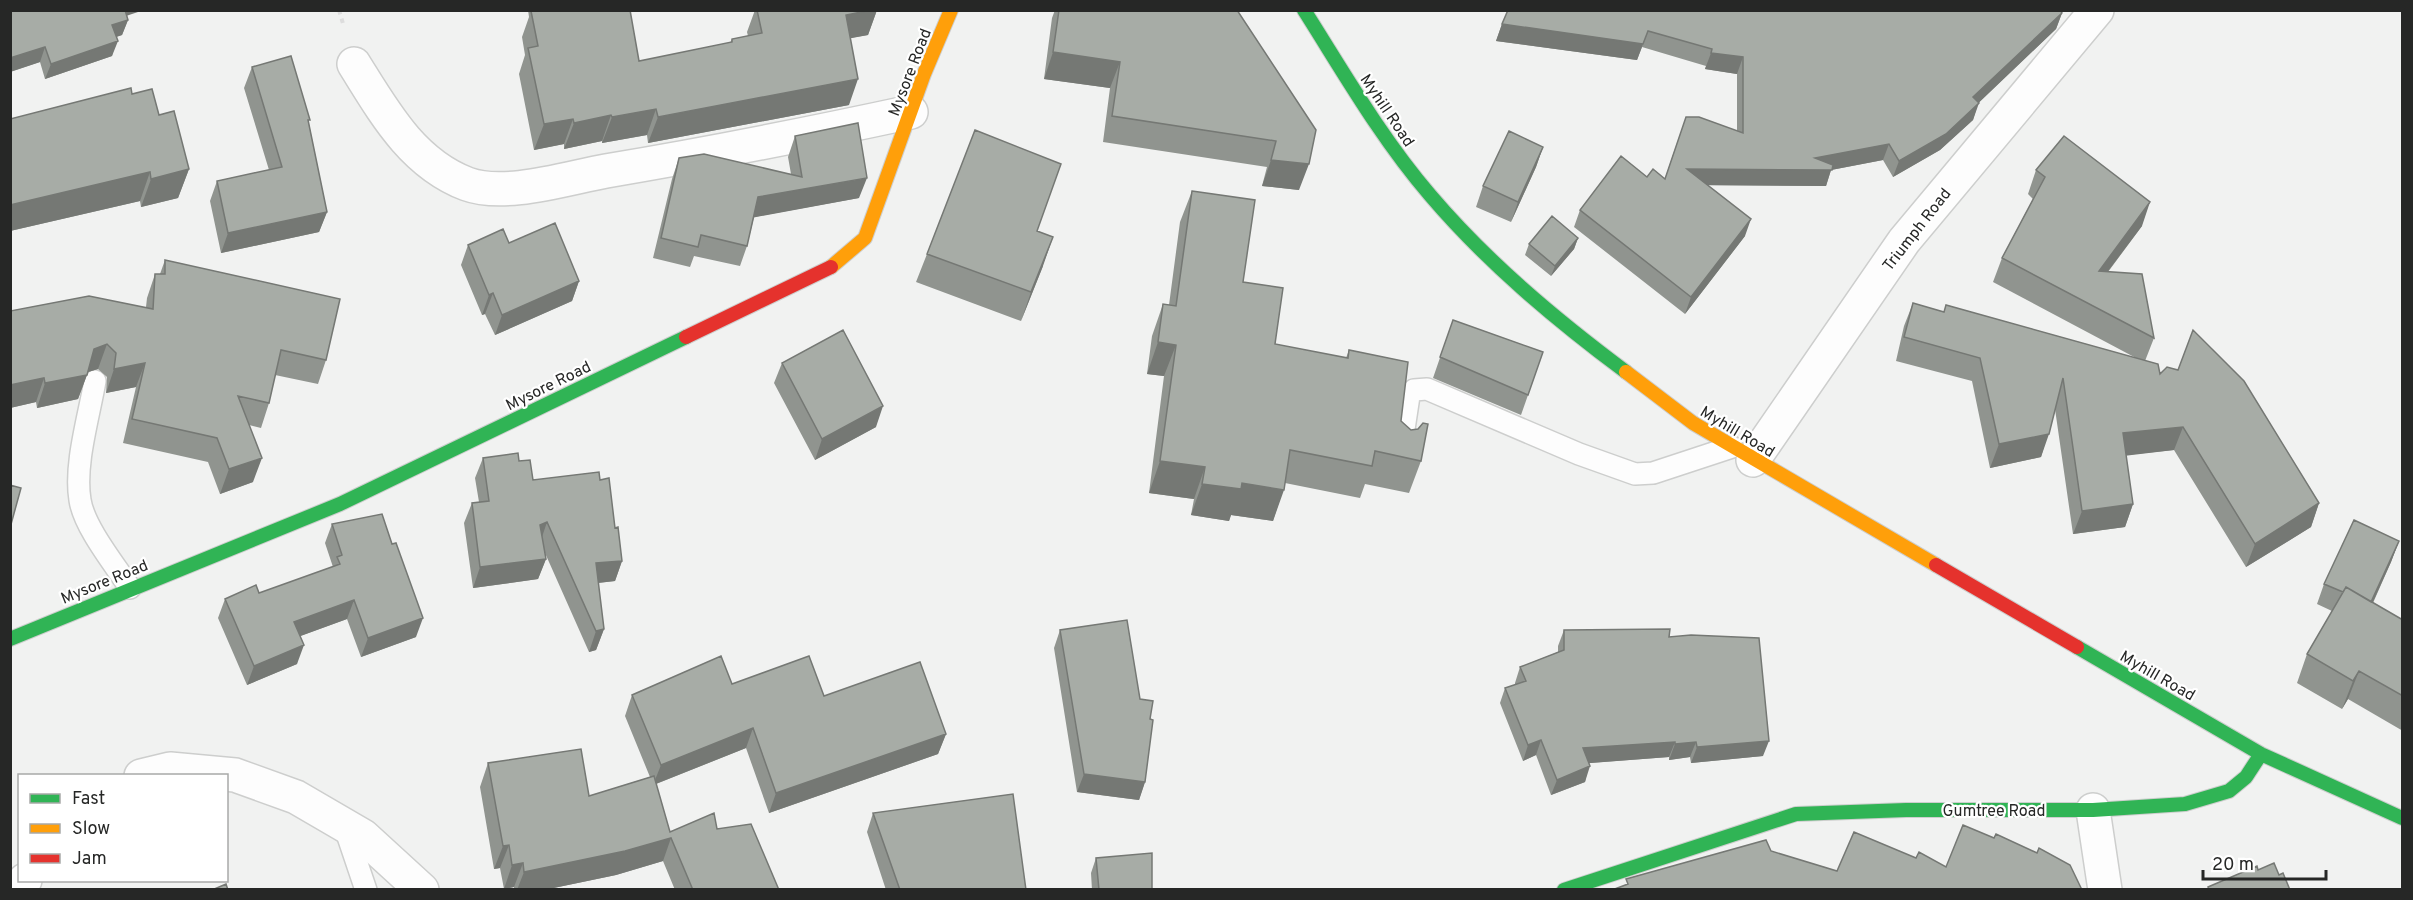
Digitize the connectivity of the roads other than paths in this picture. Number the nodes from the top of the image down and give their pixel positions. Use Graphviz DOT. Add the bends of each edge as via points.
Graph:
graph roads {
  1 [pos="951,10"];
  2 [pos="1304,10"];
  3 [pos="2097,10"];
  4 [pos="354,64"];
  5 [pos="911,112"];
  6 [pos="95,381"];
  7 [pos="1401,448"];
  8 [pos="1742,453"];
  9 [pos="130,588"];
  10 [pos="10,639"];
  11 [pos="2261,754"];
  12 [pos="149,774"];
  13 [pos="224,774"];
  14 [pos="228,774"];
  15 [pos="2093,810"];
  16 [pos="2403,818"];
  17 [pos="344,825"];
  18 [pos="366,890"];
  19 [pos="422,890"];
  20 [pos="1564,890"];
  21 [pos="2105,890"];
  1 -- 5 [label="street, Mysore Road"];
  2 -- 8 [label="street, Myhill Road" via="1399,157 1450,217 1520,287 1605,357 1692,423"];
  3 -- 8 [label="street, Triumph Road" via="1904,241"];
  4 -- 5 [label="street" via="387,117 417,153 438,170 469,185 502,190"];
  5 -- 9 [label="street, Mysore Road" via="865,238 831,267 340,504"];
  6 -- 9 [label="lane" via="79,474 80,501 89,523"];
  7 -- 8 [label="lane" via="1409,396 1414,390 1427,389 1578,454 1635,474"];
  8 -- 11 [label="street, Myhill Road"];
  9 -- 10 [label="street, Mysore Road"];
  11 -- 15 [label="street, Gumtree Road" via="2246,777 2229,791 2209,799"];
  11 -- 16 [label="street"];
  12 -- 13 [label="street" via="170,769"];
  14 -- 17 [label="street" via="296,797"];
  15 -- 20 [label="street, Gumtree Road" via="1796,814"];
  15 -- 21 [label="street"];
  17 -- 18 [label="lane"];
  17 -- 19 [label="street" via="363,836"];
}
